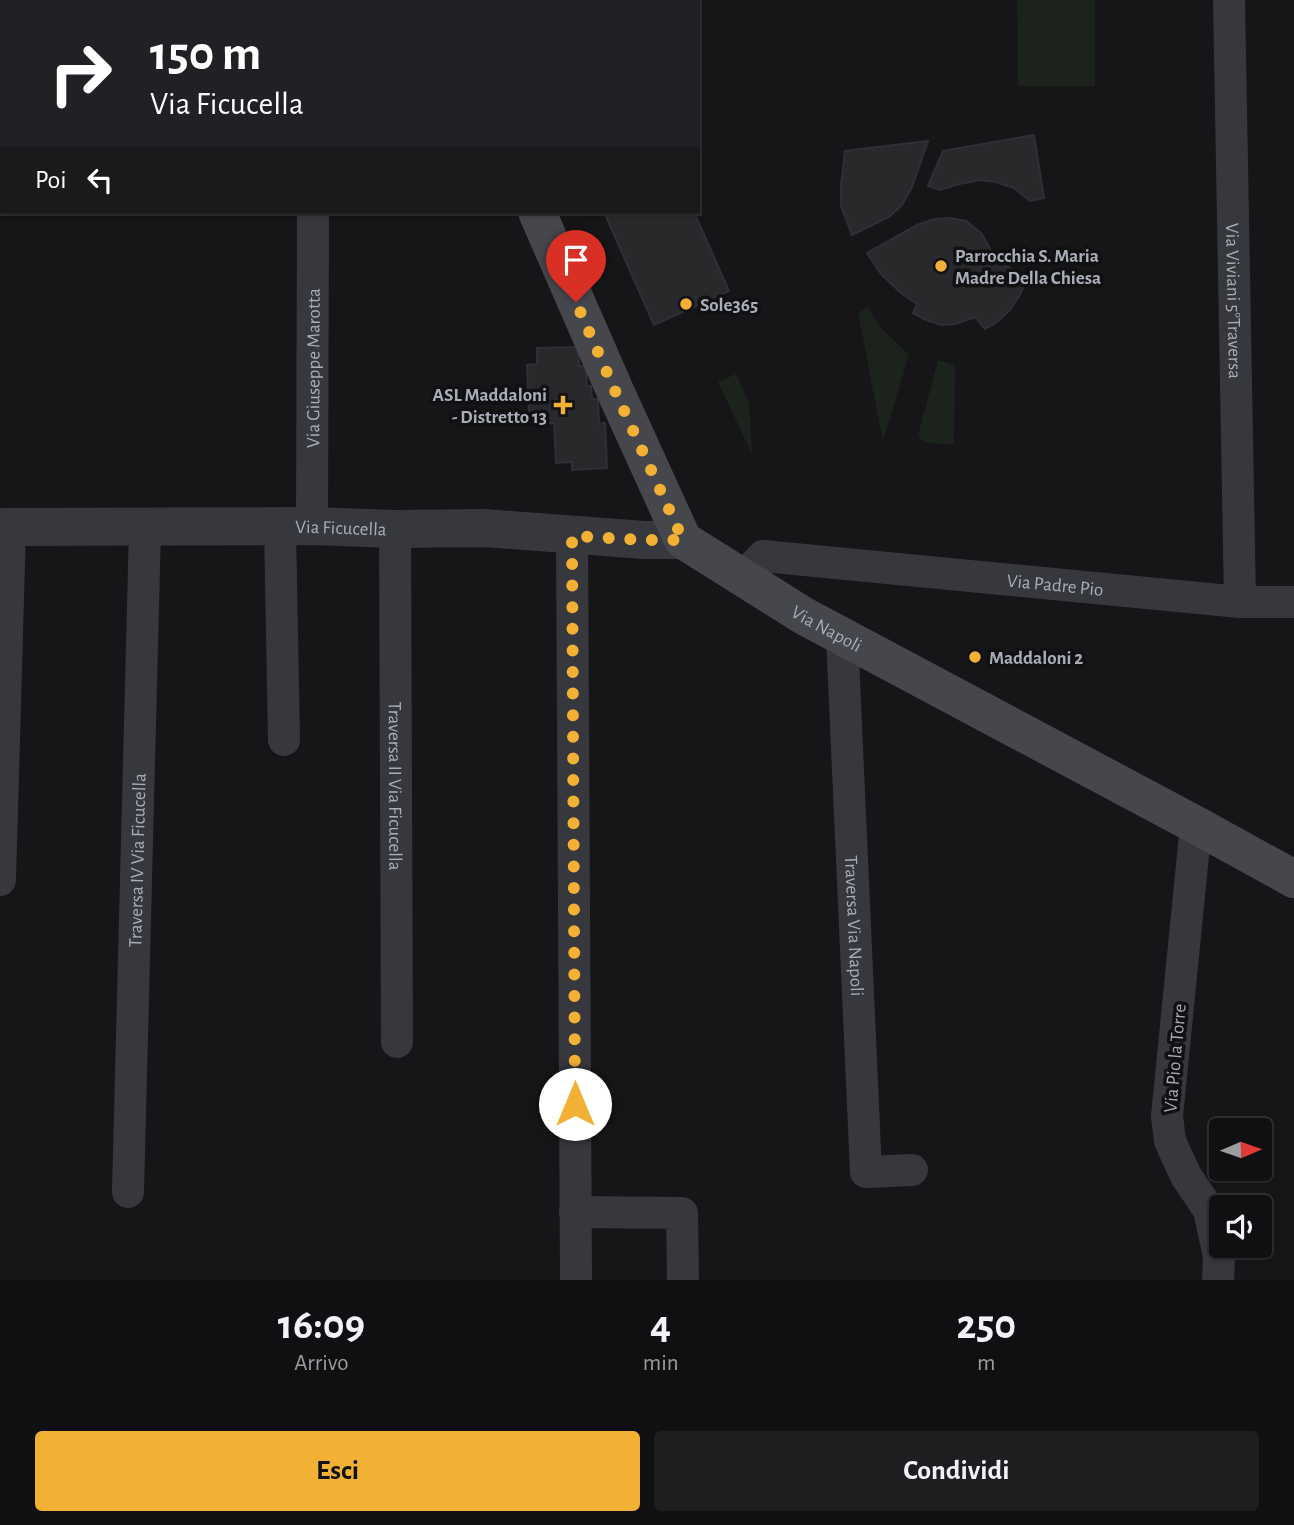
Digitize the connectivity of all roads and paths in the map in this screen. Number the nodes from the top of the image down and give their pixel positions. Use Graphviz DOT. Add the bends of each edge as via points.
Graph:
graph roads {
  1 [pos="1229,0"];
  2 [pos="313,214"];
  3 [pos="538,214"];
  4 [pos="296,526"];
  5 [pos="5,528"];
  6 [pos="145,528"];
  7 [pos="395,529"];
  8 [pos="572,536"];
  9 [pos="683,540"];
  10 [pos="815,561"];
  11 [pos="742,578"];
  12 [pos="1240,602"];
  13 [pos="1294,602"];
  14 [pos="804,617"];
  15 [pos="842,636"];
  16 [pos="284,740"];
  17 [pos="1196,825"];
  18 [pos="1294,879"];
  19 [pos="0,880"];
  20 [pos="397,1042"];
  21 [pos="912,1170"];
  22 [pos="128,1192"];
  23 [pos="575,1212"];
  24 [pos="576,1280"];
  25 [pos="683,1280"];
  26 [pos="1218,1280"];
  1 -- 12 [label="street, Via Viviani 5°Traversa"];
  2 -- 4 [label="street, Via Giuseppe Marotta"];
  3 -- 9 [label="main road"];
  4 -- 6 [label="street, Via Ficucella"];
  4 -- 7 [label="street, Via Ficucella"];
  4 -- 16 [label="street, Via Giuseppe Marotta"];
  5 -- 6 [label="street, Via Ficucella"];
  5 -- 19 [label="street"];
  6 -- 22 [label="street, Traversa IV Via Ficucella"];
  7 -- 8 [label="street, Via Ficucella" via="484,528"];
  7 -- 20 [label="street, Traversa II Via Ficucella"];
  8 -- 9 [label="street, Via Ficucella"];
  8 -- 23 [label="street"];
  9 -- 11 [label="main road, Via Napoli"];
  10 -- 11 [label="street, Via Padre Pio" via="763,556"];
  10 -- 12 [label="street, Via Padre Pio"];
  10 -- 14 [label="street" via="800,574 796,596"];
  11 -- 14 [label="main road, Via Napoli"];
  12 -- 13 [label="street, Via Padre Pio"];
  14 -- 15 [label="main road, Via Napoli"];
  15 -- 17 [label="main road, Via Napoli"];
  15 -- 21 [label="street, Traversa Via Napoli" via="866,1172"];
  17 -- 18 [label="main road, Via Napoli"];
  17 -- 26 [label="street, Via Pio la Torre" via="1167,1116 1170,1141 1209,1210 1219,1256"];
  23 -- 24 [label="street"];
  23 -- 25 [label="street" via="682,1213"];
}
